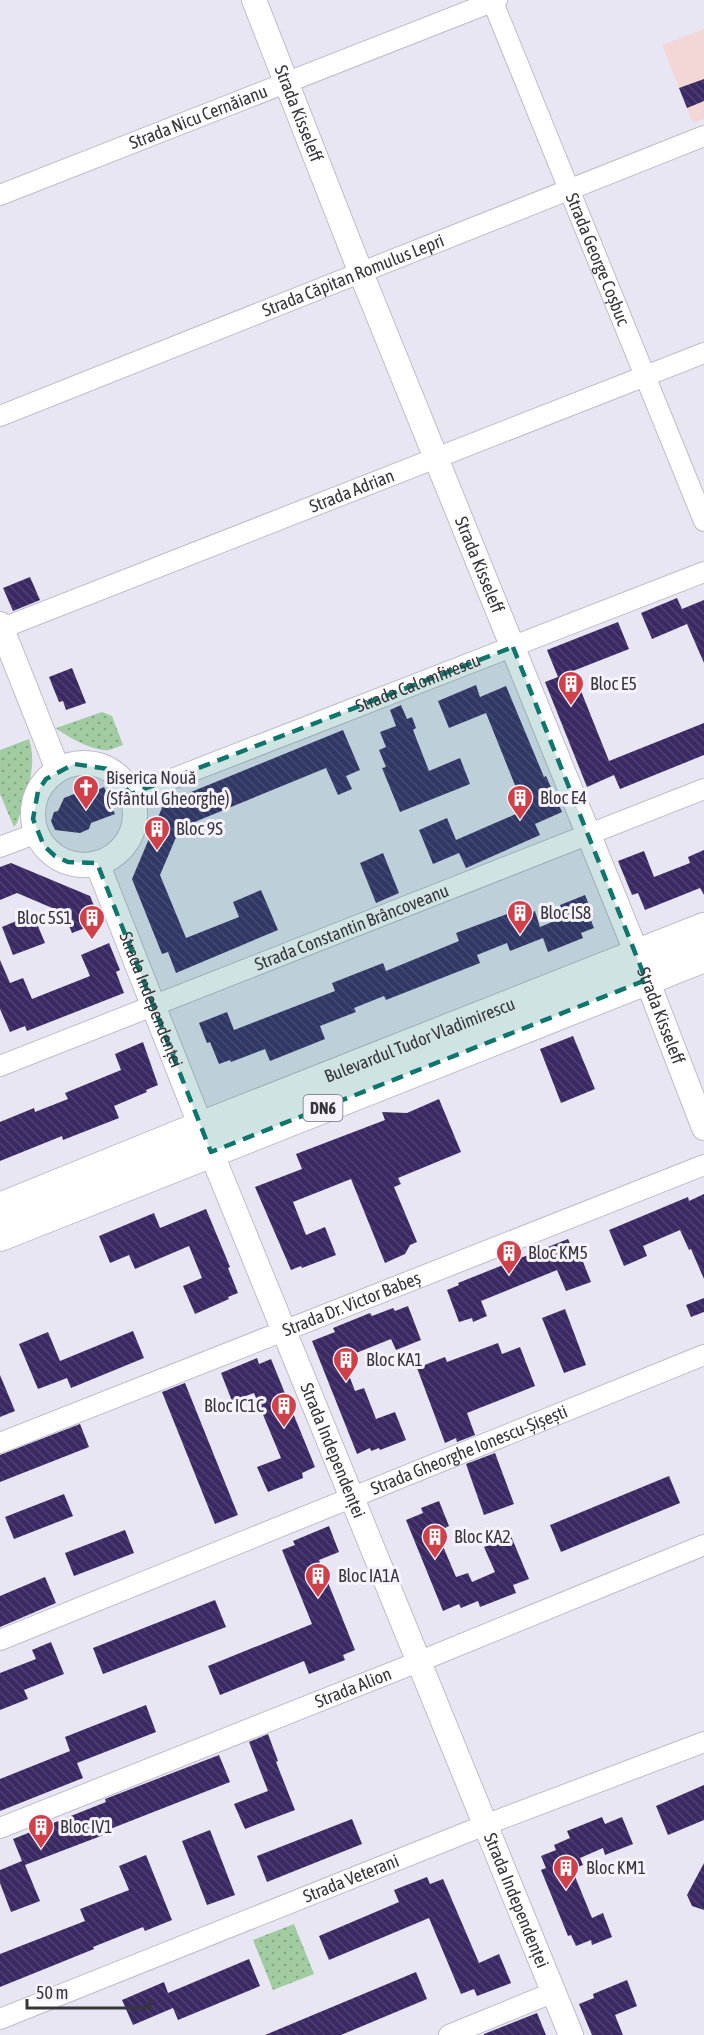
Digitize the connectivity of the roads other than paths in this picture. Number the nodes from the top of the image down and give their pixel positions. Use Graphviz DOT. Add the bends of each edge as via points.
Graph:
graph roads {
  1 [pos="254,0"];
  2 [pos="494,1"];
  3 [pos="286,82"];
  4 [pos="704,136"];
  5 [pos="569,189"];
  6 [pos="0,195"];
  7 [pos="361,273"];
  8 [pos="704,353"];
  9 [pos="644,377"];
  10 [pos="0,416"];
  11 [pos="437,458"];
  12 [pos="704,521"];
  13 [pos="704,572"];
  14 [pos="1,627"];
  15 [pos="513,647"];
  16 [pos="58,770"];
  17 [pos="704,789"];
  18 [pos="132,795"];
  19 [pos="37,833"];
  20 [pos="587,834"];
  21 [pos="0,847"];
  22 [pos="97,863"];
  23 [pos="704,928"];
  24 [pos="704,957"];
  25 [pos="641,967"];
  26 [pos="154,1004"];
  27 [pos="0,1066"];
  28 [pos="704,1128"];
  29 [pos="206,1139"];
  30 [pos="704,1165"];
  31 [pos="0,1208"];
  32 [pos="0,1236"];
  33 [pos="284,1331"];
  34 [pos="704,1354"];
  35 [pos="0,1443"];
  36 [pos="351,1497"];
  37 [pos="704,1545"];
  38 [pos="0,1640"];
  39 [pos="418,1662"];
  40 [pos="704,1742"];
  41 [pos="485,1826"];
  42 [pos="0,1828"];
  43 [pos="554,1992"];
  44 [pos="0,2019"];
  45 [pos="449,2035"];
  46 [pos="571,2035"];
  1 -- 3 [label="street, Strada Kisseleff"];
  2 -- 3 [label="street, Strada Nicu Cernăianu"];
  2 -- 5 [label="street, Strada George Coșbuc"];
  3 -- 6 [label="street, Strada Nicu Cernăianu"];
  3 -- 7 [label="street, Strada Kisseleff"];
  4 -- 5 [label="street, Strada Căpitan Romulus Lepri"];
  5 -- 7 [label="street, Strada Căpitan Romulus Lepri"];
  5 -- 9 [label="street, Strada George Coșbuc"];
  7 -- 10 [label="street, Strada Căpitan Romulus Lepri"];
  7 -- 11 [label="street, Strada Kisseleff"];
  8 -- 9 [label="street, Strada Adrian"];
  9 -- 11 [label="street, Strada Adrian"];
  9 -- 12 [label="street, Strada George Coșbuc"];
  11 -- 14 [label="street, Strada Adrian"];
  11 -- 15 [label="street, Strada Kisseleff"];
  13 -- 15 [label="street, Strada Calomfirescu"];
  14 -- 16 [label="street"];
  15 -- 18 [label="street, Strada Calomfirescu"];
  15 -- 20 [label="street, Strada Kisseleff"];
  16 -- 18 [label="street" via="92,763 122,780"];
  16 -- 19 [label="street" via="38,791 33,819"];
  17 -- 20 [label="street, Strada Constantin Brâncoveanu"];
  18 -- 22 [label="street" via="133,829 113,856"];
  19 -- 21 [label="street"];
  19 -- 22 [label="street" via="55,856 75,864"];
  20 -- 25 [label="street, Strada Kisseleff"];
  20 -- 26 [label="street, Strada Constantin Brâncoveanu"];
  22 -- 26 [label="street, Strada Independenței"];
  23 -- 25 [label="main road, Bulevardul Tudor Vladimirescu / DN6"];
  24 -- 25 [label="main road, Bulevardul Tudor Vladimirescu / DN6"];
  25 -- 28 [label="street, Strada Kisseleff"];
  25 -- 29 [label="main road, Bulevardul Tudor Vladimirescu / DN6"];
  26 -- 27 [label="street, Strada Constantin Brâncoveanu"];
  26 -- 29 [label="street, Strada Independenței"];
  29 -- 31 [label="main road, Bulevardul Tudor Vladimirescu / DN6"];
  29 -- 32 [label="main road, Bulevardul Tudor Vladimirescu / DN6"];
  29 -- 33 [label="street, Strada Independenței"];
  30 -- 33 [label="street, Strada Dr. Victor Babeș"];
  33 -- 35 [label="street, Strada Dr. Victor Babeș"];
  33 -- 36 [label="street, Strada Independenței"];
  34 -- 36 [label="street, Strada Gheorghe Ionescu-Șișești"];
  36 -- 38 [label="street, Strada Gheorghe Ionescu-Șișești"];
  36 -- 39 [label="street, Strada Independenței"];
  37 -- 39 [label="street, Strada Alion"];
  39 -- 41 [label="street, Strada Independenței"];
  39 -- 42 [label="street, Strada Alion"];
  40 -- 41 [label="street, Strada Veterani"];
  41 -- 43 [label="street, Strada Independenței"];
  41 -- 44 [label="street, Strada Veterani"];
  43 -- 45 [label="street"];
  43 -- 46 [label="street, Strada Independenței"];
}
